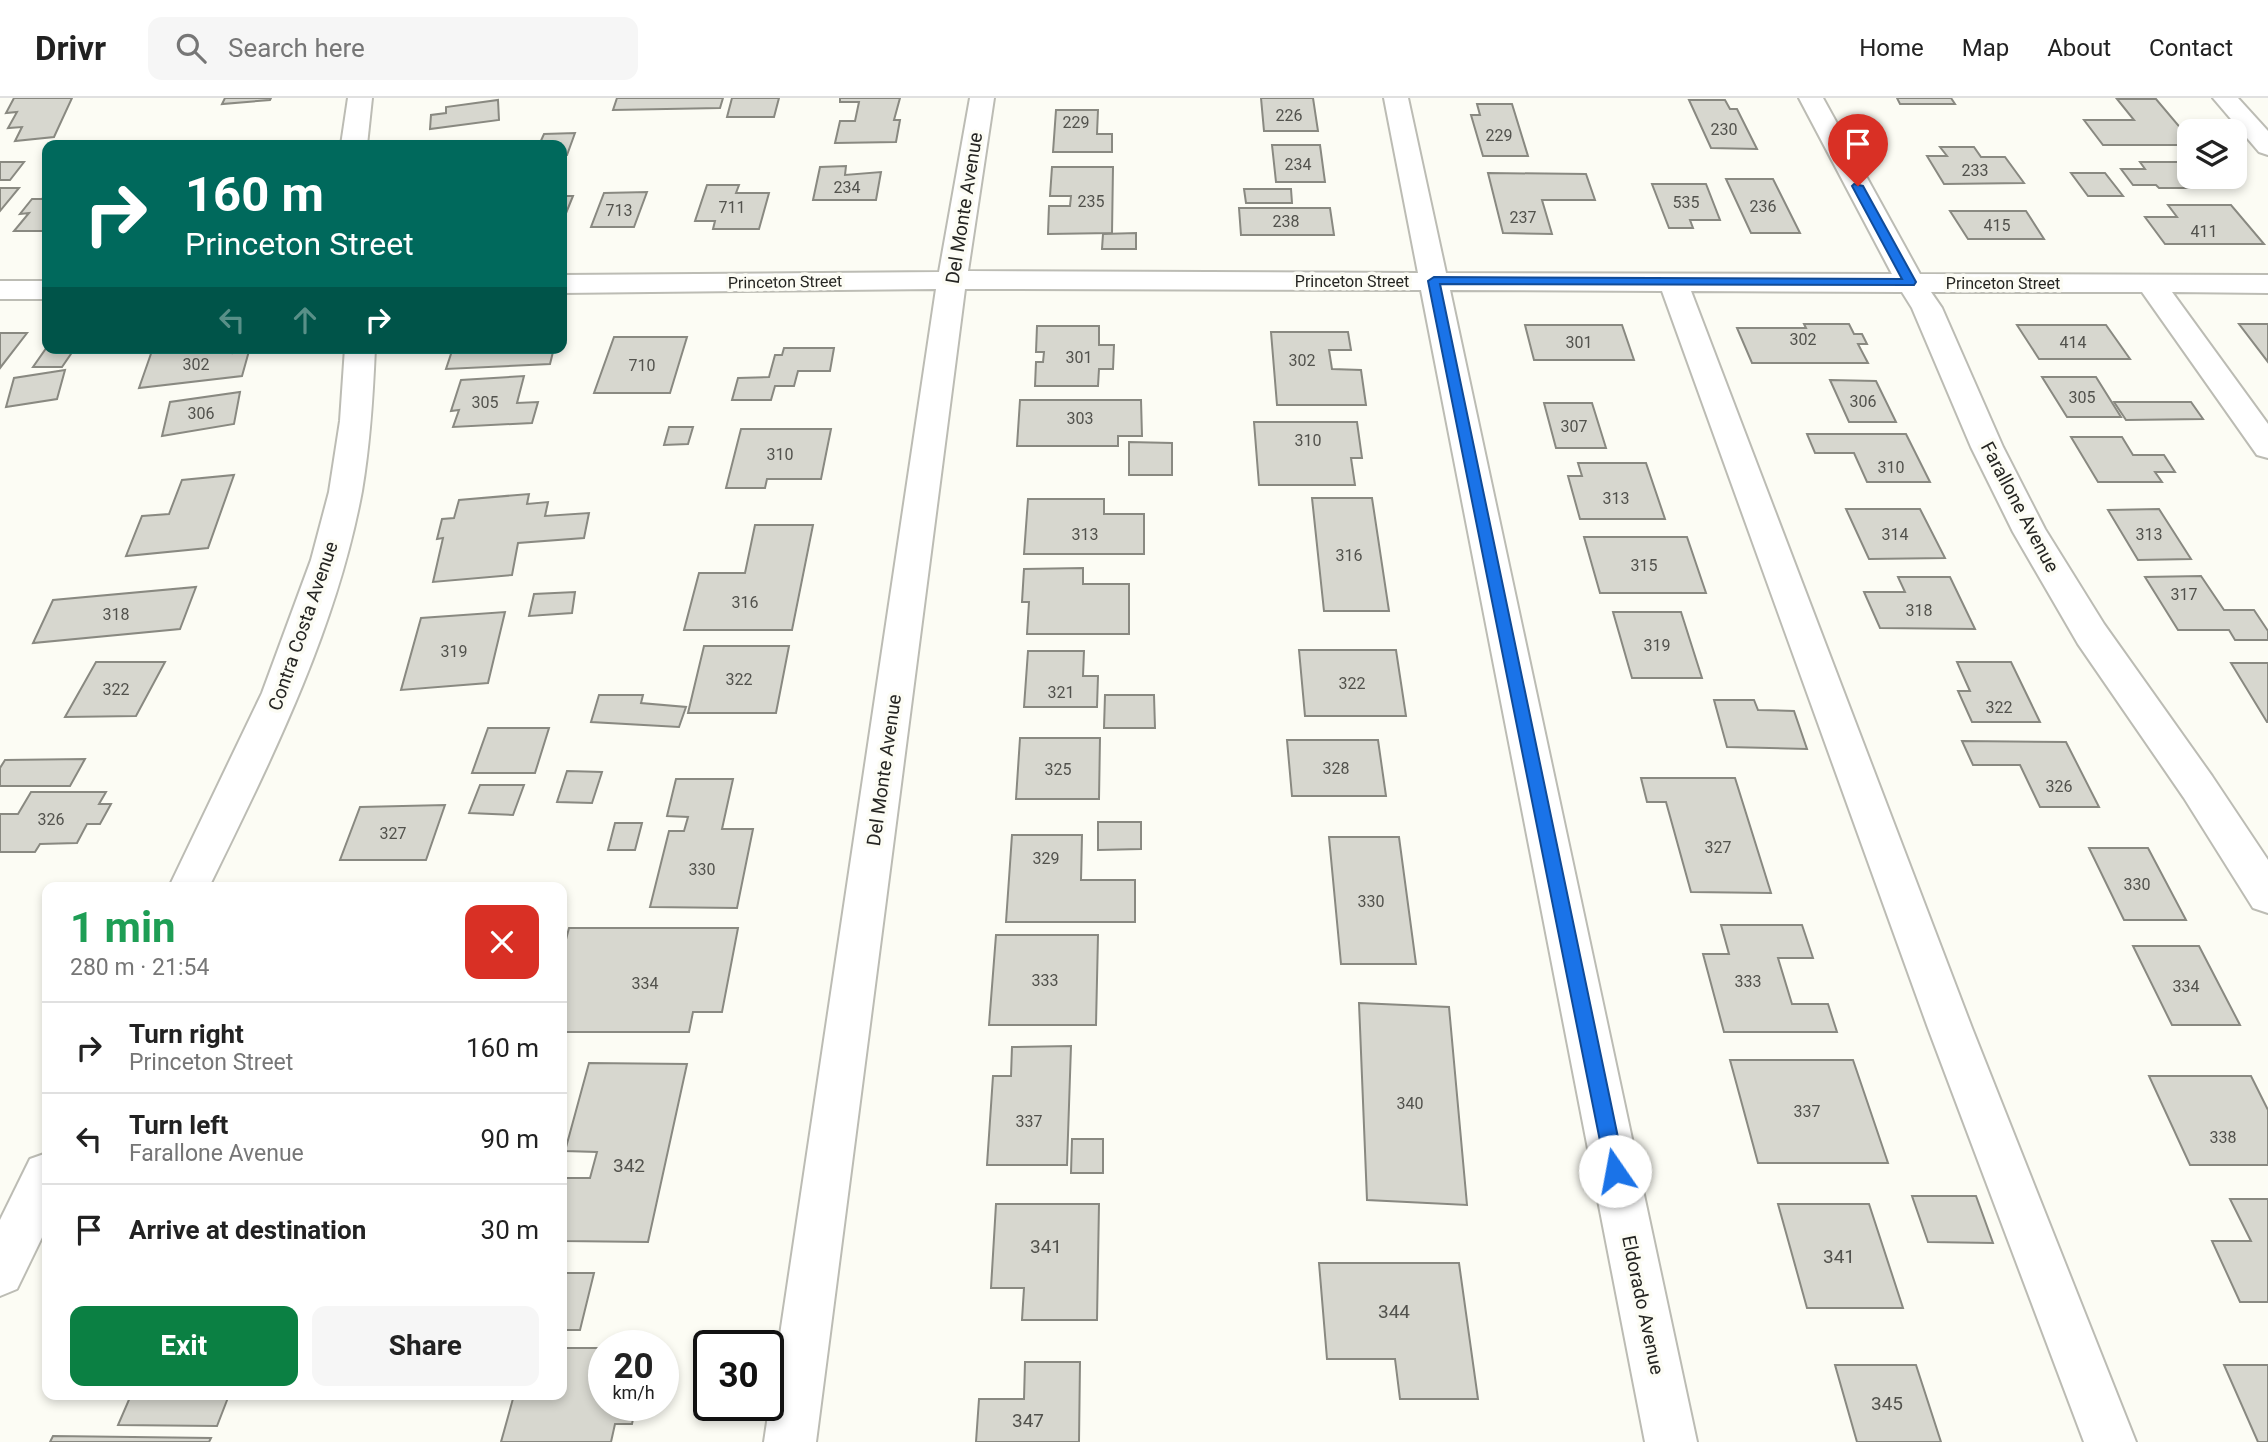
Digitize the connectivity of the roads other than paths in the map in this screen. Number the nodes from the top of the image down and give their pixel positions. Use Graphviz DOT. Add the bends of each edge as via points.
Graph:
graph roads {
  1 [pos="360,98"];
  2 [pos="982,98"];
  3 [pos="1396,98"];
  4 [pos="1811,98"];
  5 [pos="2225,98"];
  6 [pos="355,140"];
  7 [pos="2268,147"];
  8 [pos="953,280"];
  9 [pos="1434,281"];
  10 [pos="1673,281"];
  11 [pos="1910,282"];
  12 [pos="2151,284"];
  13 [pos="2268,284"];
  14 [pos="567,285"];
  15 [pos="0,290"];
  16 [pos="42,290"];
  17 [pos="360,354"];
  18 [pos="2268,447"];
  19 [pos="191,882"];
  20 [pos="2268,895"];
  21 [pos="42,1186"];
  22 [pos="0,1272"];
  23 [pos="790,1442"];
  24 [pos="1671,1442"];
  25 [pos="2110,1442"];
  1 -- 6 [label="street"];
  2 -- 8 [label="street, Del Monte Avenue"];
  3 -- 9 [label="street, Eldorado Avenue"];
  4 -- 11 [label="street, Farallone Avenue"];
  5 -- 7 [label="street"];
  8 -- 9 [label="street, Princeton Street"];
  8 -- 14 [label="street, Princeton Street"];
  8 -- 23 [label="street, Del Monte Avenue"];
  9 -- 10 [label="street, Princeton Street"];
  9 -- 24 [label="street, Eldorado Avenue"];
  10 -- 11 [label="street, Princeton Street"];
  10 -- 25 [label="street" via="1950,1028"];
  11 -- 12 [label="street, Princeton Street"];
  11 -- 20 [label="street, Farallone Avenue" via="1936,326 1987,447 2030,532 2091,635"];
  12 -- 13 [label="street, Princeton Street"];
  12 -- 18 [label="street"];
  15 -- 16 [label="street"];
  17 -- 19 [label="street, Contra Costa Avenue" via="353,452 323,579 267,729"];
  21 -- 22 [label="street"];
}
